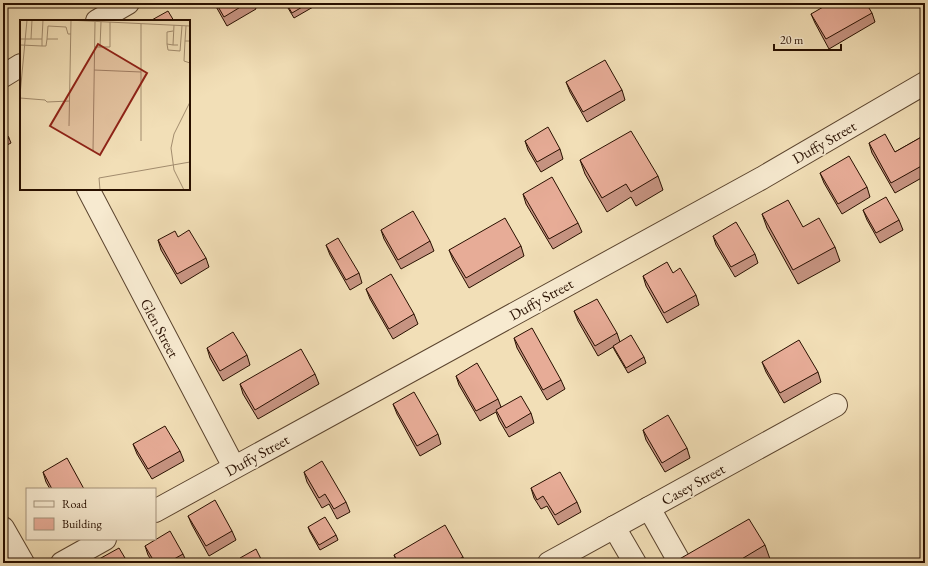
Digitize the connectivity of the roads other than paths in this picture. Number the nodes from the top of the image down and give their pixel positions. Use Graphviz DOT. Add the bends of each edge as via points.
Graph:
graph roads {
  1 [pos="128,3"];
  2 [pos="99,20"];
  3 [pos="20,66"];
  4 [pos="3,76"];
  5 [pos="925,83"];
  6 [pos="89,190"];
  7 [pos="836,405"];
  8 [pos="234,467"];
  9 [pos="649,508"];
  10 [pos="156,510"];
  11 [pos="614,527"];
  12 [pos="4,531"];
  13 [pos="103,540"];
  14 [pos="23,563"];
  15 [pos="62,563"];
  16 [pos="549,563"];
  17 [pos="635,563"];
  18 [pos="680,563"];
  1 -- 2 [label="street"];
  3 -- 4 [label="street"];
  5 -- 8 [label="street, Duffy Street" via="762,178"];
  6 -- 8 [label="street, Glen Street"];
  7 -- 9 [label="street, Casey Street"];
  8 -- 10 [label="street, Duffy Street"];
  9 -- 11 [label="street, Casey Street"];
  9 -- 18 [label="street"];
  11 -- 16 [label="street, Casey Street"];
  11 -- 17 [label="street"];
  12 -- 14 [label="street"];
  13 -- 15 [label="street"];
}
